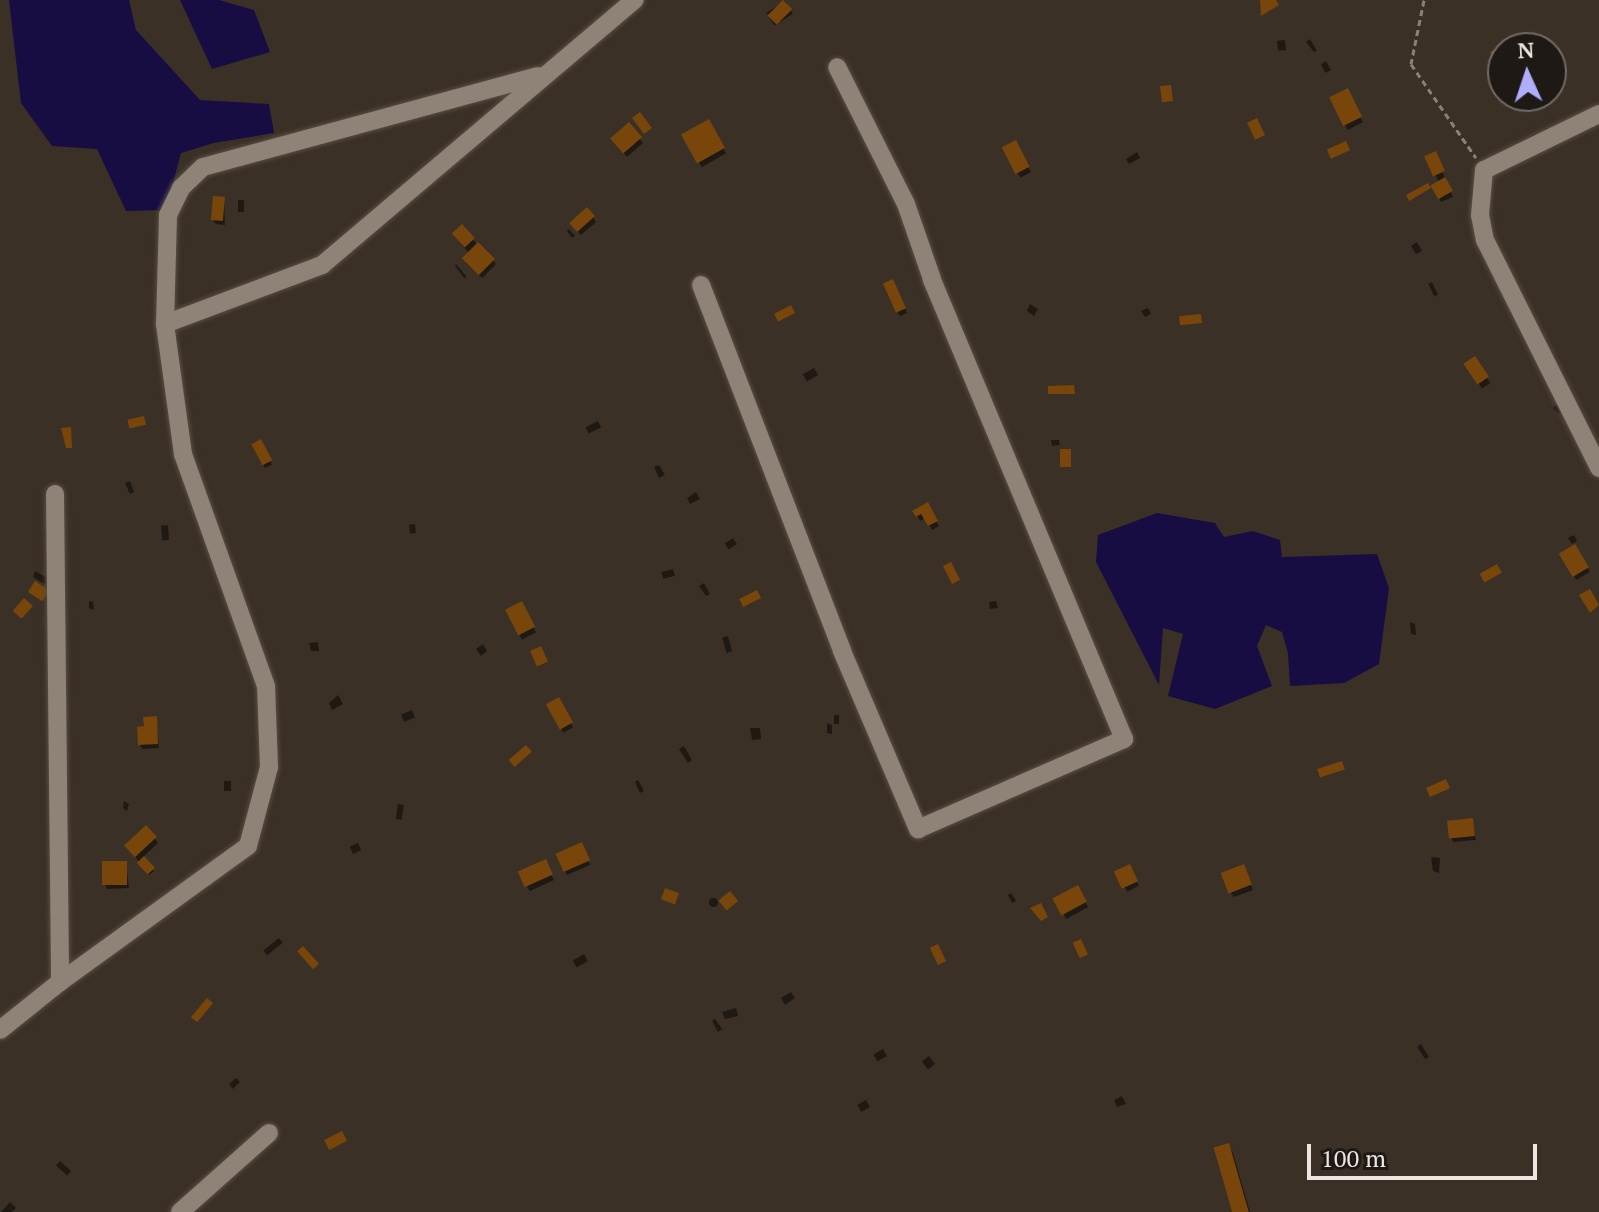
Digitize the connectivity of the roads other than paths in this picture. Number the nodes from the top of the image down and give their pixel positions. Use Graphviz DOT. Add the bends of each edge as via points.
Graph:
graph roads {
  1 [pos="635,0"];
  2 [pos="837,67"];
  3 [pos="543,74"];
  4 [pos="1599,114"];
  5 [pos="701,285"];
  6 [pos="165,324"];
  7 [pos="1599,468"];
  8 [pos="55,494"];
  9 [pos="60,982"];
  10 [pos="0,1030"];
  11 [pos="269,1133"];
  12 [pos="180,1212"];
  1 -- 3 [label="street"];
  2 -- 5 [label="street" via="906,204 932,279 1124,739 918,829 842,651"];
  3 -- 6 [label="street" via="322,265"];
  3 -- 6 [label="street" via="203,167 181,188 168,215"];
  4 -- 7 [label="street" via="1484,170 1480,215 1485,240"];
  6 -- 9 [label="street" via="183,454 266,686 269,767 248,846"];
  8 -- 9 [label="street"];
  9 -- 10 [label="street"];
  11 -- 12 [label="street"];
}
